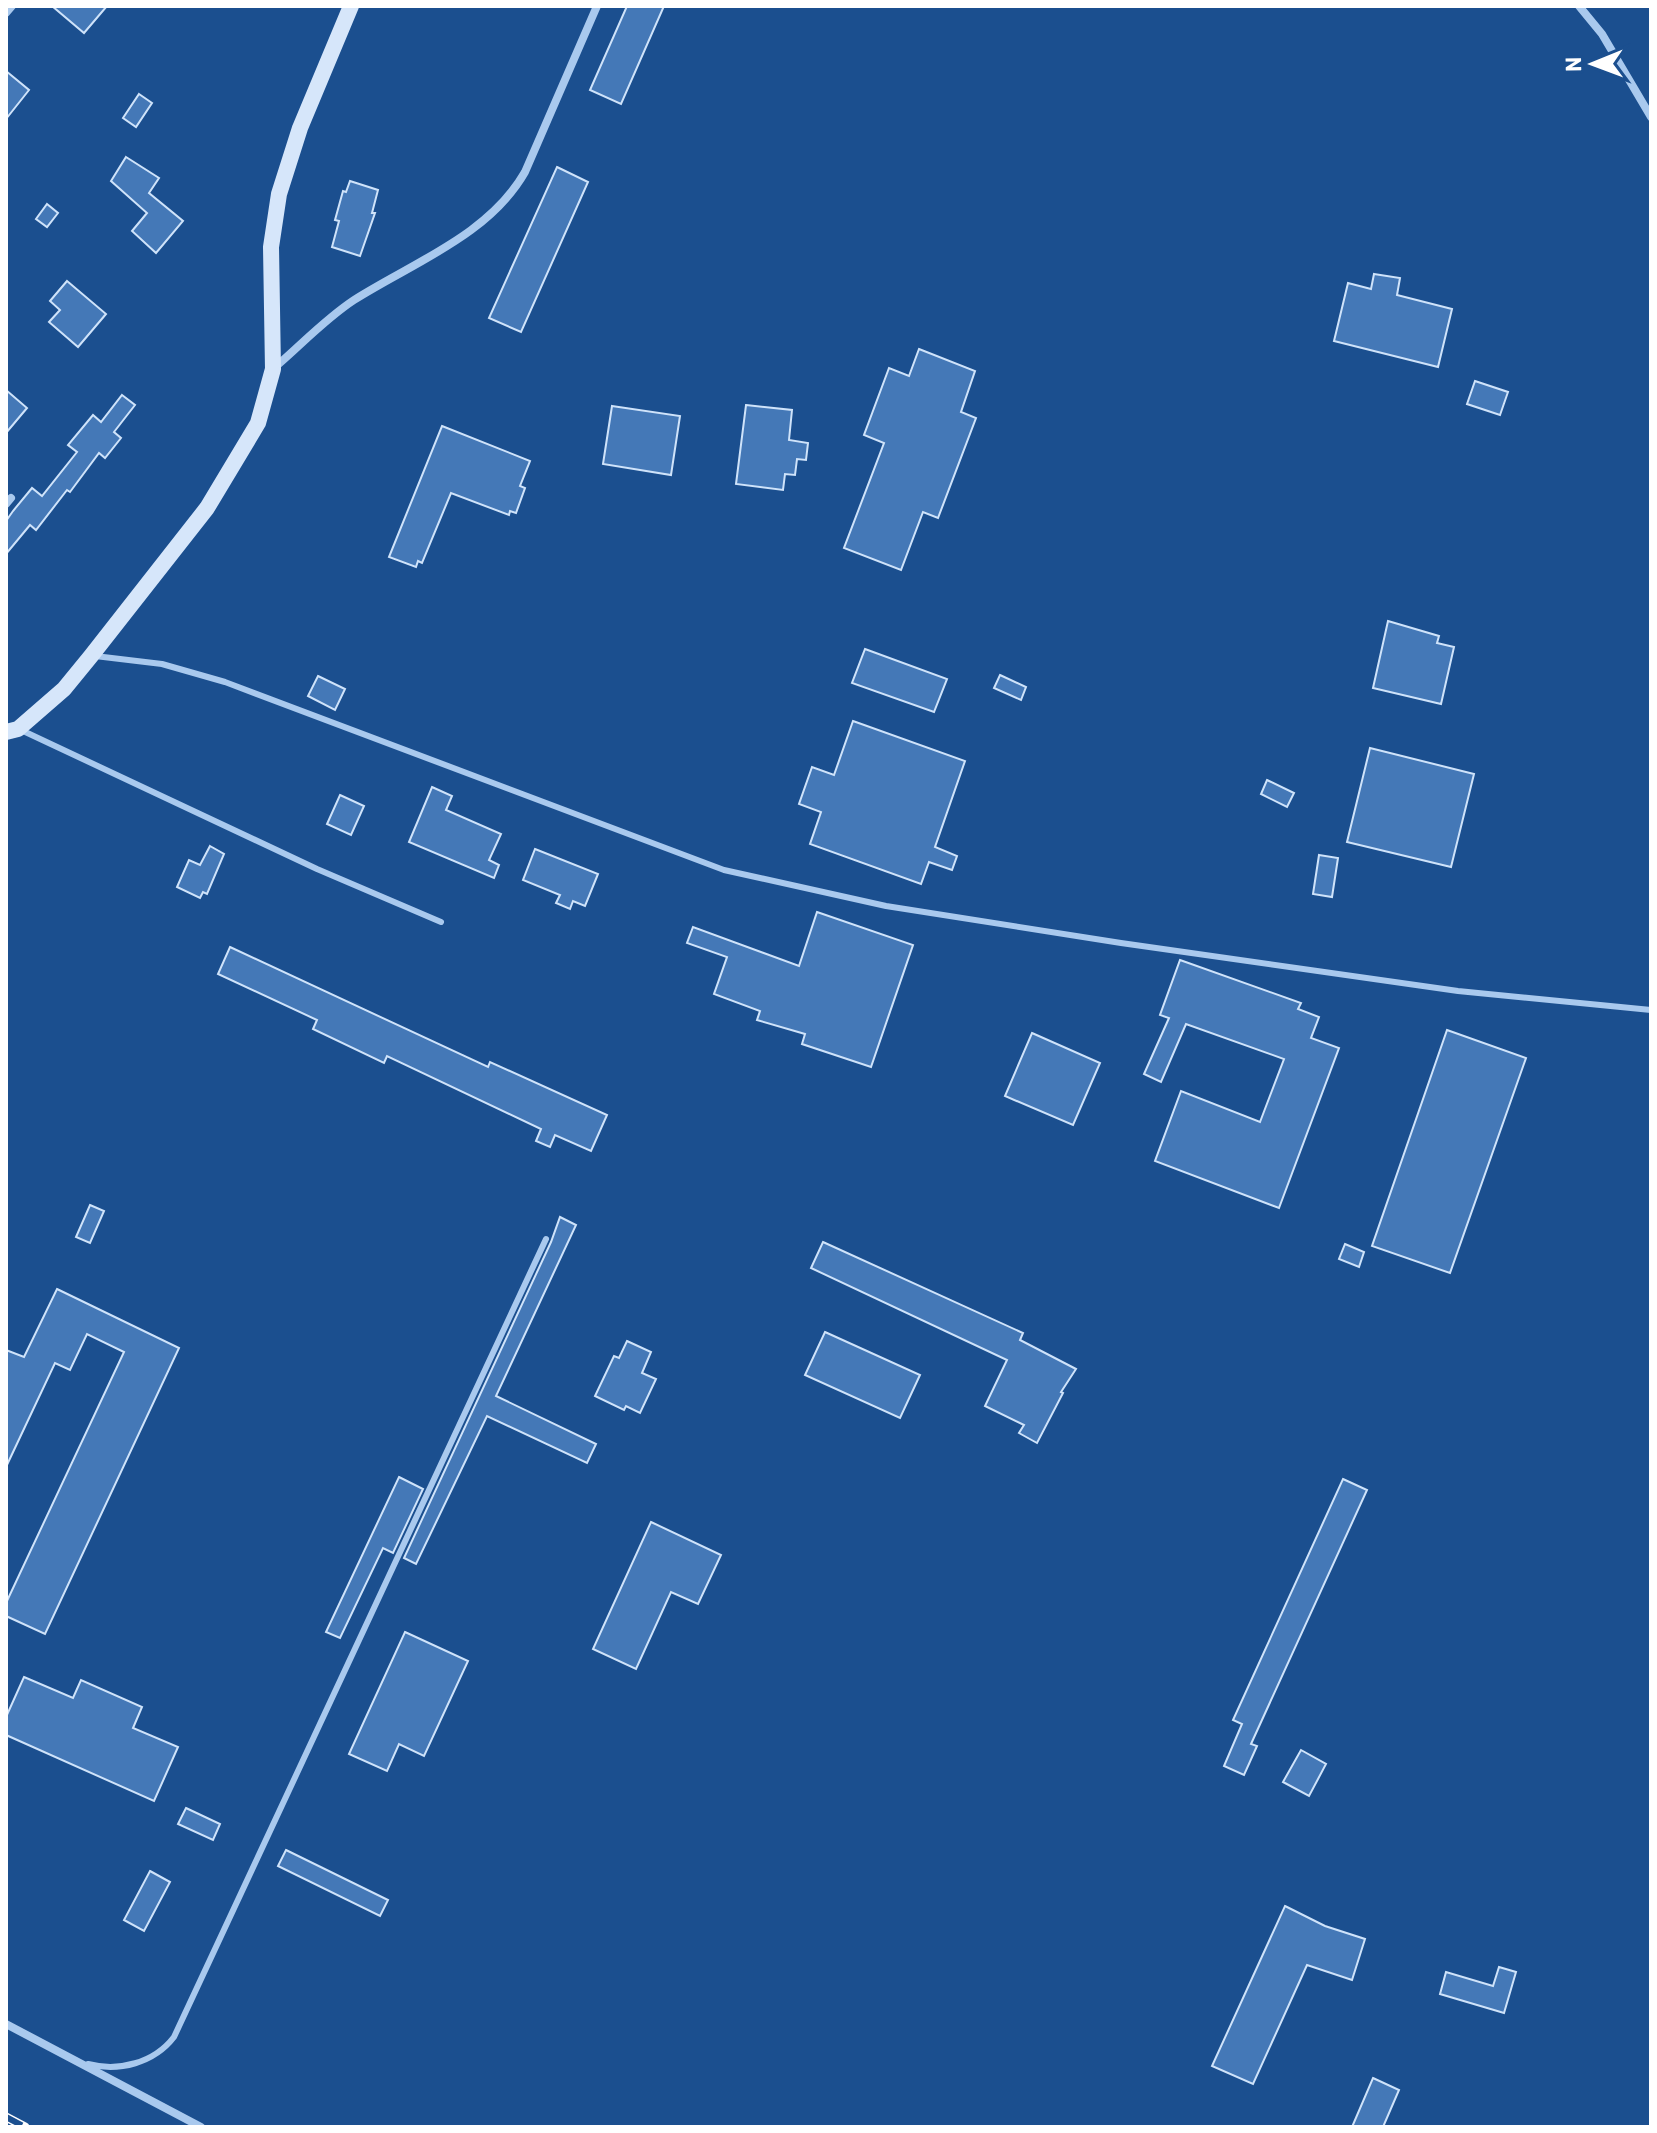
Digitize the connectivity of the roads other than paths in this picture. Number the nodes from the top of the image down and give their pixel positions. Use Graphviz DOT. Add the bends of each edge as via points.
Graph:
graph roads {
  1 [pos="12,6"];
  2 [pos="351,6"];
  3 [pos="597,6"];
  4 [pos="1579,6"];
  5 [pos="6,13"];
  6 [pos="1651,117"];
  7 [pos="273,369"];
  8 [pos="91,656"];
  9 [pos="12,730"];
  10 [pos="441,922"];
  11 [pos="1651,1010"];
  12 [pos="546,1239"];
  13 [pos="6,2024"];
  14 [pos="78,2062"];
  15 [pos="201,2127"];
  1 -- 5 [label="street"];
  2 -- 7 [label="street" via="279,194 271,247"];
  3 -- 7 [label="street" via="512,194 493,215 351,302"];
  4 -- 6 [label="street" via="1602,34"];
  7 -- 8 [label="street" via="258,423 207,508"];
  8 -- 9 [label="street" via="64,689"];
  8 -- 11 [label="lane" via="162,664 225,682 724,870 886,906 1121,943 1458,991"];
  9 -- 10 [label="lane"];
  12 -- 14 [label="lane" via="174,2037 152,2057 116,2068"];
  13 -- 14 [label="street"];
  14 -- 15 [label="street"];
}
